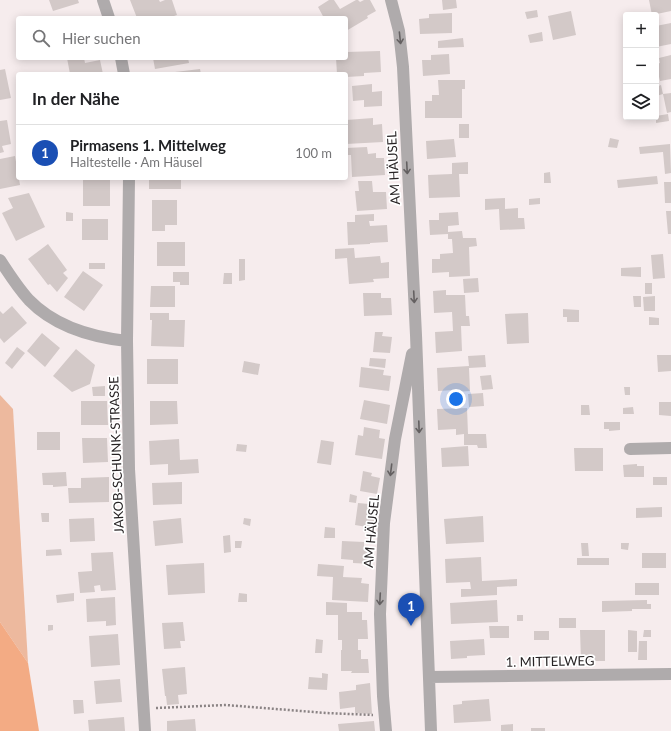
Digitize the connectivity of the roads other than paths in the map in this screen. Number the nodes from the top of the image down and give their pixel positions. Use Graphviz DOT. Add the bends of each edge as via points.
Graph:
graph roads {
  1 [pos="103,0"];
  2 [pos="391,0"];
  3 [pos="109,16"];
  4 [pos="120,60"];
  5 [pos="124,72"];
  6 [pos="129,180"];
  7 [pos="0,260"];
  8 [pos="416,335"];
  9 [pos="127,341"];
  10 [pos="671,448"];
  11 [pos="630,449"];
  12 [pos="671,674"];
  13 [pos="429,677"];
  14 [pos="145,731"];
  15 [pos="386,731"];
  16 [pos="431,731"];
  1 -- 3 [label="street"];
  2 -- 8 [label="street, AM HÄUSEL, one-way" via="399,31 403,67"];
  4 -- 5 [label="street"];
  6 -- 9 [label="street, JAKOB-SCHUNK-STRASSE"];
  7 -- 9 [label="street" via="16,285 30,300 59,323 93,336"];
  8 -- 13 [label="street, AM HÄUSEL, one-way"];
  8 -- 15 [label="street, AM HÄUSEL, one-way" via="395,439 384,523 380,614"];
  9 -- 14 [label="street, JAKOB-SCHUNK-STRASSE" via="129,469"];
  10 -- 11 [label="street"];
  12 -- 13 [label="street, 1. MITTELWEG"];
  13 -- 16 [label="street, AM HÄUSEL"];
}
